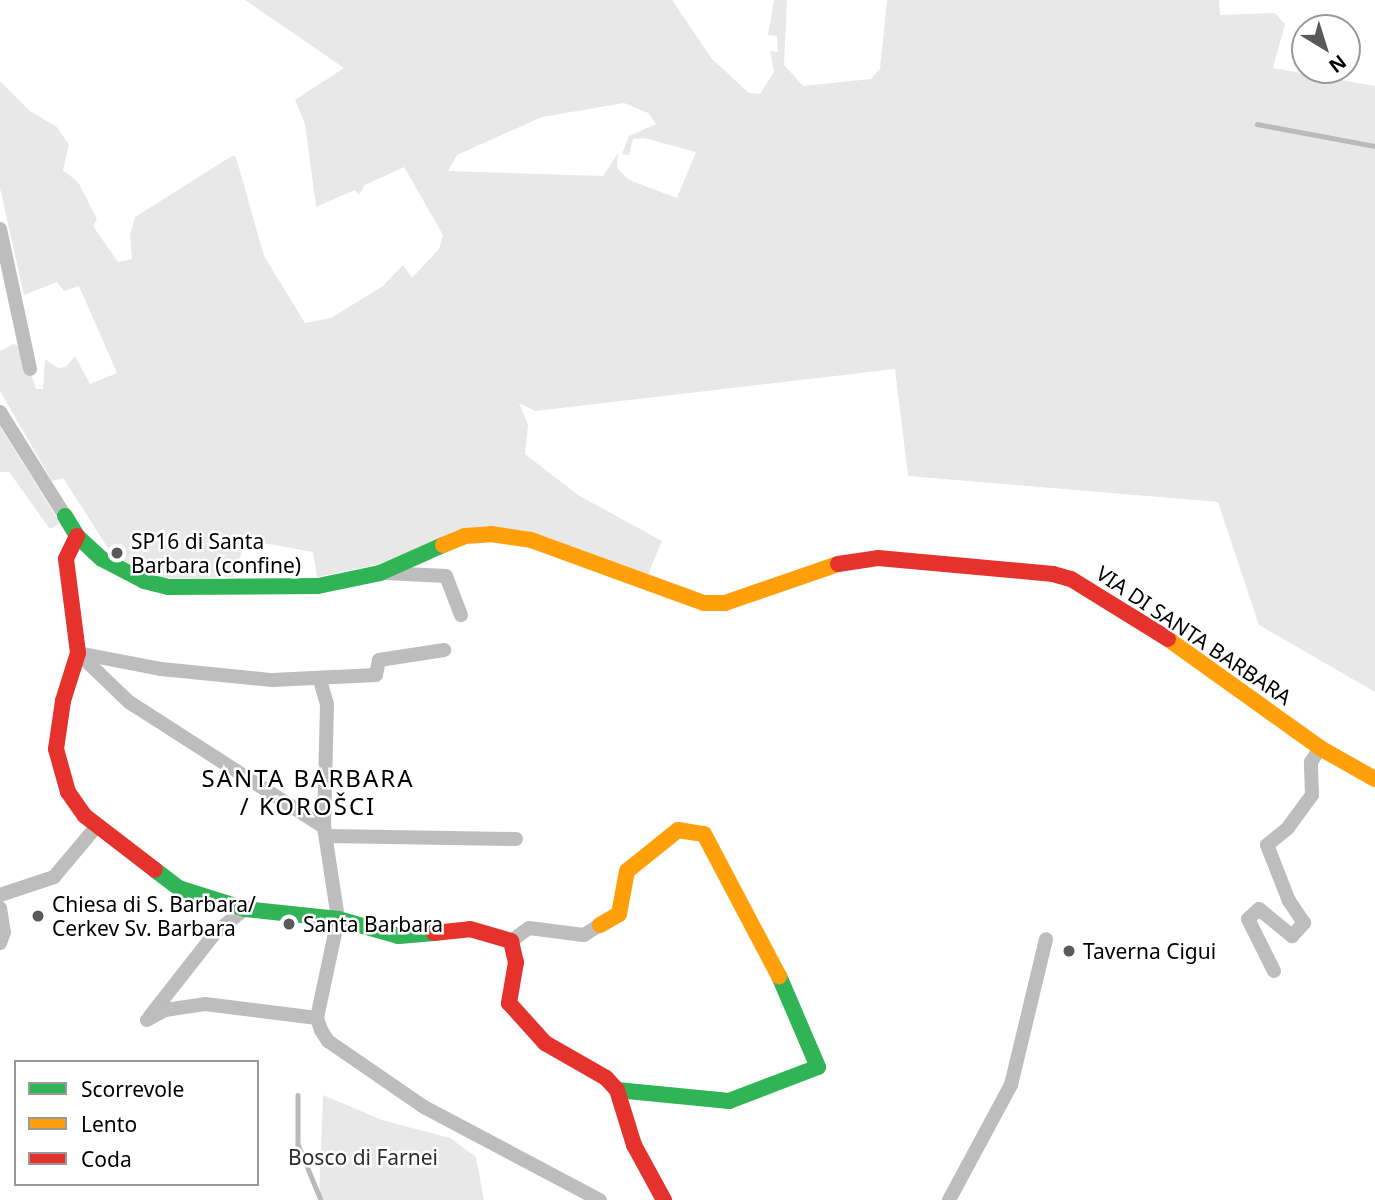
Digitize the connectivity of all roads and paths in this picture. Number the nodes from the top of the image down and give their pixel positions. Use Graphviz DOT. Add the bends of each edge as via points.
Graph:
graph roads {
  1 [pos="0,229"];
  2 [pos="30,369"];
  3 [pos="0,412"];
  4 [pos="65,516"];
  5 [pos="77,536"];
  6 [pos="380,573"];
  7 [pos="318,586"];
  8 [pos="335,596"];
  9 [pos="461,615"];
  10 [pos="444,650"];
  11 [pos="78,653"];
  12 [pos="320,680"];
  13 [pos="1320,748"];
  14 [pos="1375,779"];
  15 [pos="96,827"];
  16 [pos="325,832"];
  17 [pos="516,839"];
  18 [pos="0,895"];
  19 [pos="0,908"];
  20 [pos="245,909"];
  21 [pos="338,919"];
  22 [pos="594,928"];
  23 [pos="1046,939"];
  24 [pos="511,941"];
  25 [pos="0,943"];
  26 [pos="1274,971"];
  27 [pos="317,1018"];
  28 [pos="617,1090"];
  29 [pos="600,1200"];
  30 [pos="664,1200"];
  31 [pos="949,1200"];
  1 -- 2 [label="street"];
  3 -- 4 [label="street"];
  4 -- 5 [label="street"];
  5 -- 7 [label="street, VIA DI SANTA BARBARA" via="127,574 168,587"];
  5 -- 11 [label="street" via="66,559"];
  6 -- 7 [label="street, VIA DI SANTA BARBARA"];
  6 -- 9 [label="street" via="446,576"];
  6 -- 13 [label="street, VIA DI SANTA BARBARA" via="465,536 491,534 531,540 704,603 726,603 833,565 878,558 1053,574 1071,579 1148,625"];
  7 -- 8 [label="street"];
  10 -- 12 [label="street" via="379,660 376,674"];
  11 -- 12 [label="street" via="161,669 272,681"];
  11 -- 15 [label="street" via="63,701 56,749 68,792"];
  11 -- 16 [label="street" via="129,702"];
  12 -- 16 [label="street" via="327,704"];
  13 -- 14 [label="street, VIA DI SANTA BARBARA"];
  13 -- 26 [label="street" via="1311,762 1312,795 1287,829 1267,845 1289,901 1304,923 1292,936 1259,909 1248,919"];
  15 -- 18 [label="street" via="54,877"];
  15 -- 20 [label="street" via="179,888"];
  16 -- 17 [label="street"];
  16 -- 21 [label="street"];
  19 -- 25 [label="street" via="4,932"];
  20 -- 21 [label="street"];
  20 -- 27 [label="street" via="194,958 147,1020 165,1010 205,1004"];
  21 -- 24 [label="street" via="400,936 470,929"];
  21 -- 27 [label="street"];
  22 -- 24 [label="street" via="584,935 562,935 529,928"];
  22 -- 28 [label="street" via="619,914 627,871 678,830 704,834 772,959 818,1067 729,1101"];
  23 -- 31 [label="street" via="1011,1085"];
  24 -- 28 [label="street" via="516,962 509,1003 518,1017 545,1043 606,1078"];
  27 -- 29 [label="street" via="328,1041 424,1107"];
  28 -- 30 [label="street" via="634,1145"];
}
